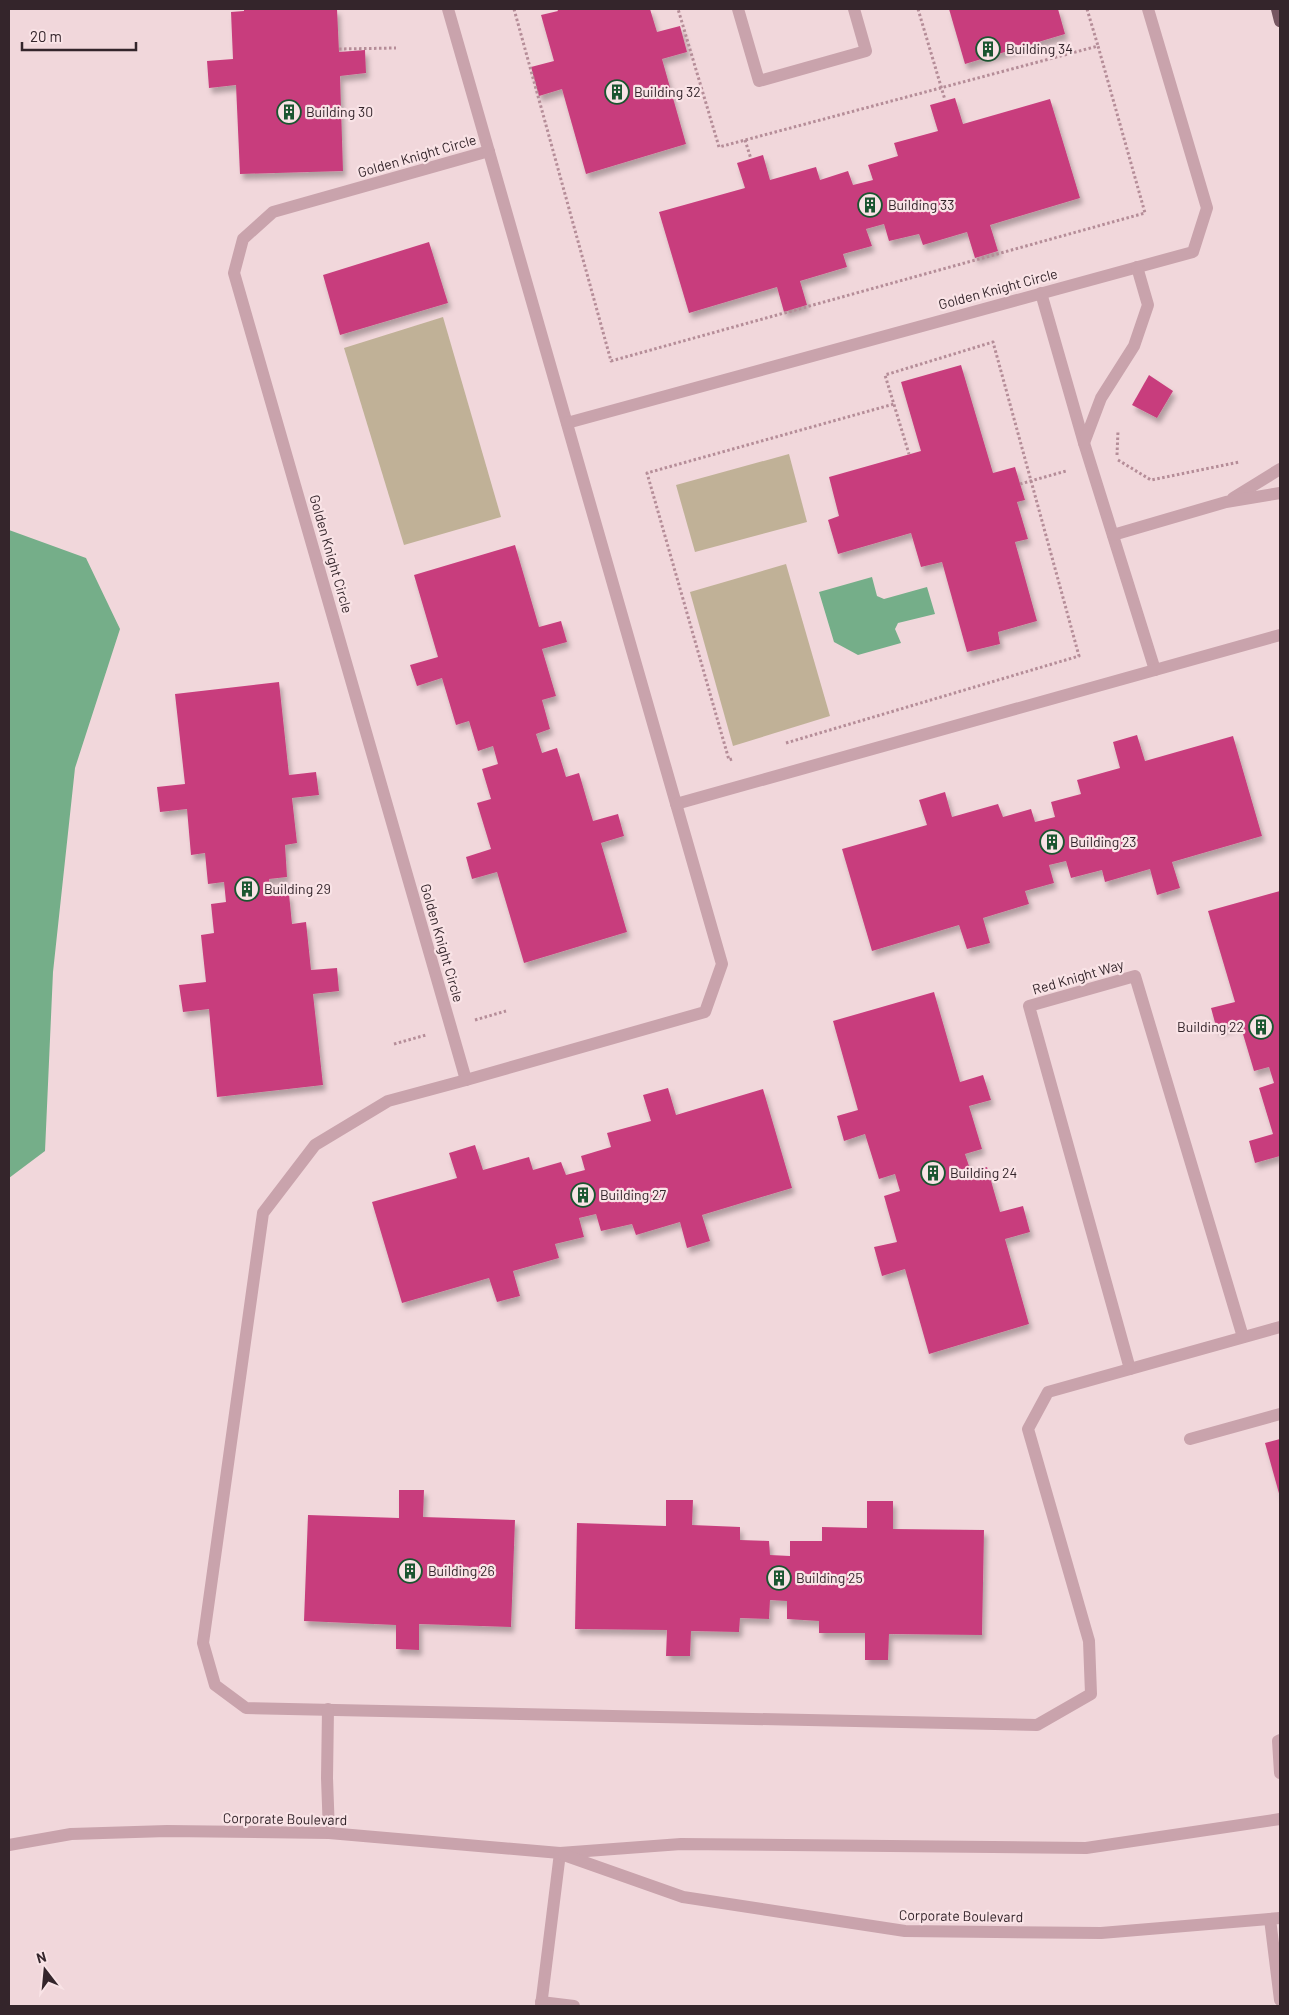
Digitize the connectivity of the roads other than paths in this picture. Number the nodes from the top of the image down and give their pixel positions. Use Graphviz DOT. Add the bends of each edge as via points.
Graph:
graph roads {
  1 [pos="448,9"];
  2 [pos="738,9"];
  3 [pos="854,9"];
  4 [pos="1148,9"];
  5 [pos="1277,9"];
  6 [pos="1280,21"];
  7 [pos="489,151"];
  8 [pos="1138,267"];
  9 [pos="1041,293"];
  10 [pos="566,423"];
  11 [pos="1084,443"];
  12 [pos="1280,470"];
  13 [pos="1280,492"];
  14 [pos="1226,502"];
  15 [pos="1113,535"];
  16 [pos="1280,635"];
  17 [pos="1155,670"];
  18 [pos="676,804"];
  19 [pos="466,1080"];
  20 [pos="1280,1327"];
  21 [pos="1243,1337"];
  22 [pos="1130,1369"];
  23 [pos="1280,1414"];
  24 [pos="1190,1439"];
  25 [pos="328,1709"];
  26 [pos="1280,1740"];
  27 [pos="1280,1773"];
  28 [pos="1280,1819"];
  29 [pos="329,1833"];
  30 [pos="9,1845"];
  31 [pos="560,1853"];
  32 [pos="1275,1918"];
  33 [pos="1280,2000"];
  34 [pos="541,2004"];
  35 [pos="574,2006"];
  1 -- 7 [label="street, Golden Knight Circle"];
  2 -- 3 [label="street" via="759,81 866,51"];
  4 -- 8 [label="street, Golden Knight Circle" via="1207,208 1193,252"];
  5 -- 6 [label="main road"];
  7 -- 10 [label="street, Golden Knight Circle"];
  7 -- 19 [label="street, Golden Knight Circle" via="273,212 243,239 234,273"];
  8 -- 9 [label="street, Golden Knight Circle"];
  8 -- 11 [label="street" via="1148,305 1134,346 1101,398"];
  9 -- 10 [label="street, Golden Knight Circle"];
  9 -- 11 [label="street"];
  10 -- 18 [label="street, Golden Knight Circle"];
  11 -- 15 [label="street"];
  12 -- 14 [label="street"];
  13 -- 14 [label="street"];
  14 -- 15 [label="street"];
  15 -- 17 [label="street"];
  16 -- 17 [label="street"];
  17 -- 18 [label="street"];
  18 -- 19 [label="street, Golden Knight Circle" via="722,964 705,1012"];
  19 -- 25 [label="street" via="388,1101 315,1145 263,1213 203,1643 215,1685 246,1708"];
  20 -- 21 [label="street"];
  21 -- 22 [label="street"];
  21 -- 22 [label="street, Red Knight Way" via="1135,976 1029,1006"];
  22 -- 25 [label="street" via="1048,1392 1028,1429 1089,1641 1091,1694 1037,1725"];
  23 -- 24 [label="street"];
  25 -- 29 [label="street"];
  26 -- 27 [label="street"];
  28 -- 31 [label="street, Corporate Boulevard" via="1086,1848 681,1844"];
  29 -- 30 [label="street, Corporate Boulevard" via="71,1834"];
  29 -- 31 [label="street, Corporate Boulevard"];
  31 -- 32 [label="street, Corporate Boulevard" via="683,1898 905,1931 1101,1933"];
  31 -- 34 [label="street"];
  32 -- 33 [label="street"];
  34 -- 35 [label="street"];
}
